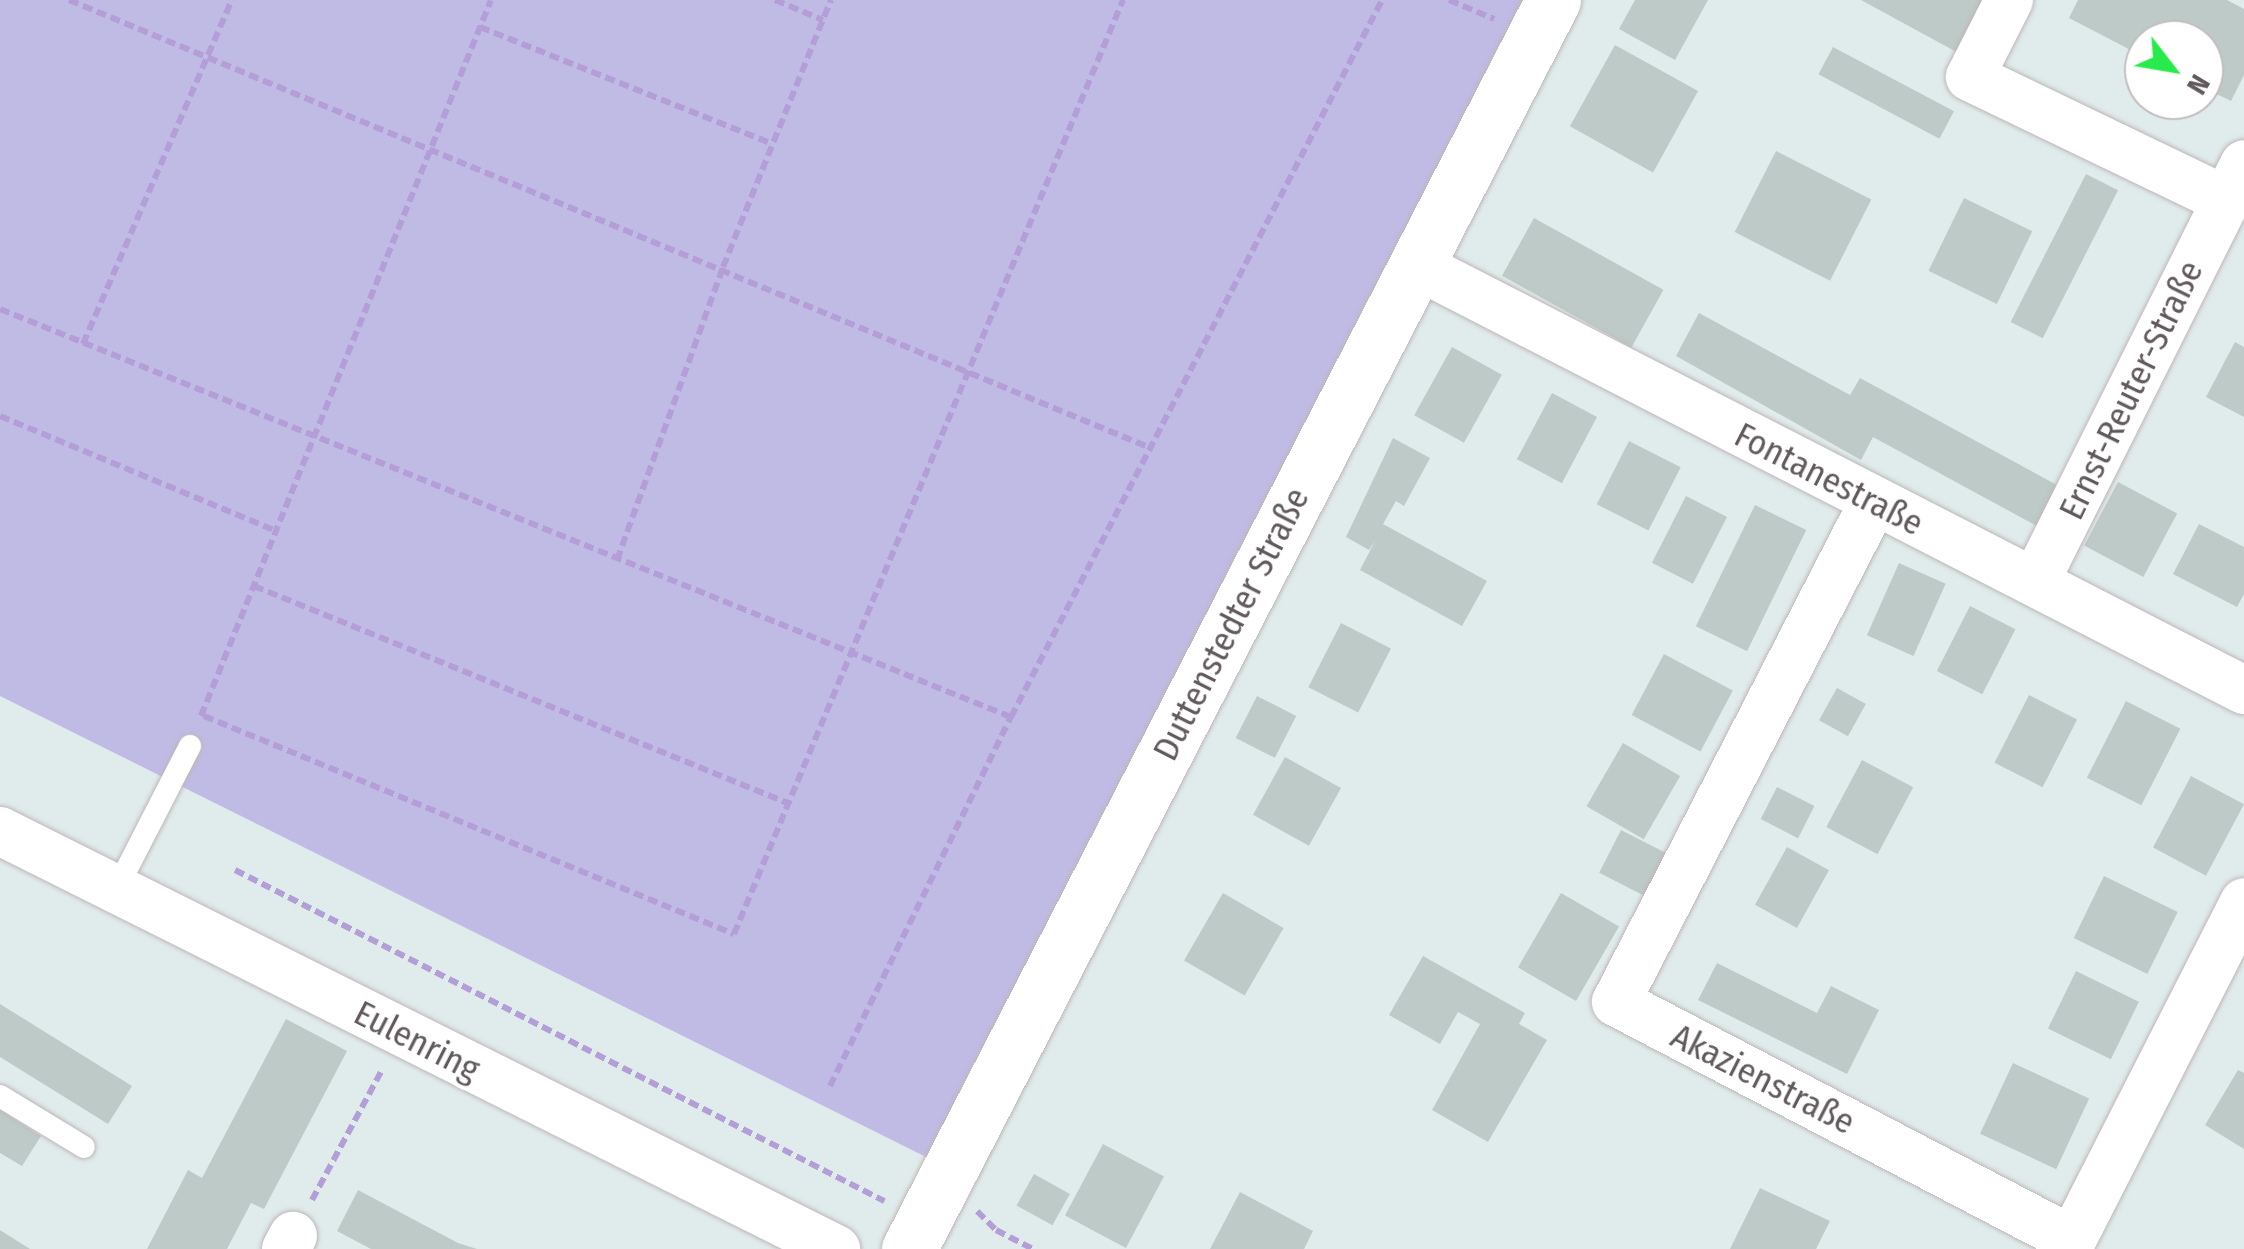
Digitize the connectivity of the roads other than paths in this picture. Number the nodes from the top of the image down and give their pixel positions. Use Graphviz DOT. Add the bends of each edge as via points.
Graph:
graph roads {
  1 [pos="1553,0"];
  2 [pos="2009,0"];
  3 [pos="2235,182"];
  4 [pos="1416,265"];
  5 [pos="1874,503"];
  6 [pos="2036,580"];
  7 [pos="2244,690"];
  8 [pos="190,746"];
  9 [pos="0,831"];
  10 [pos="116,890"];
  11 [pos="2244,902"];
  12 [pos="0,1096"];
  13 [pos="84,1147"];
  14 [pos="898,1225"];
  15 [pos="836,1249"];
  1 -- 4 [label="street, Duttenstedter Straße"];
  2 -- 3 [label="street, Ernst-Reuter-Straße" via="1970,77"];
  3 -- 6 [label="street, Ernst-Reuter-Straße"];
  4 -- 5 [label="street, Fontanestraße"];
  4 -- 14 [label="street, Duttenstedter Straße"];
  5 -- 6 [label="street, Fontanestraße"];
  5 -- 11 [label="street, Akazienstraße" via="1616,1002 2072,1240"];
  6 -- 7 [label="street, Fontanestraße"];
  8 -- 10 [label="lane"];
  9 -- 10 [label="street, Eulenring"];
  10 -- 15 [label="street, Eulenring"];
  12 -- 13 [label="lane"];
}
